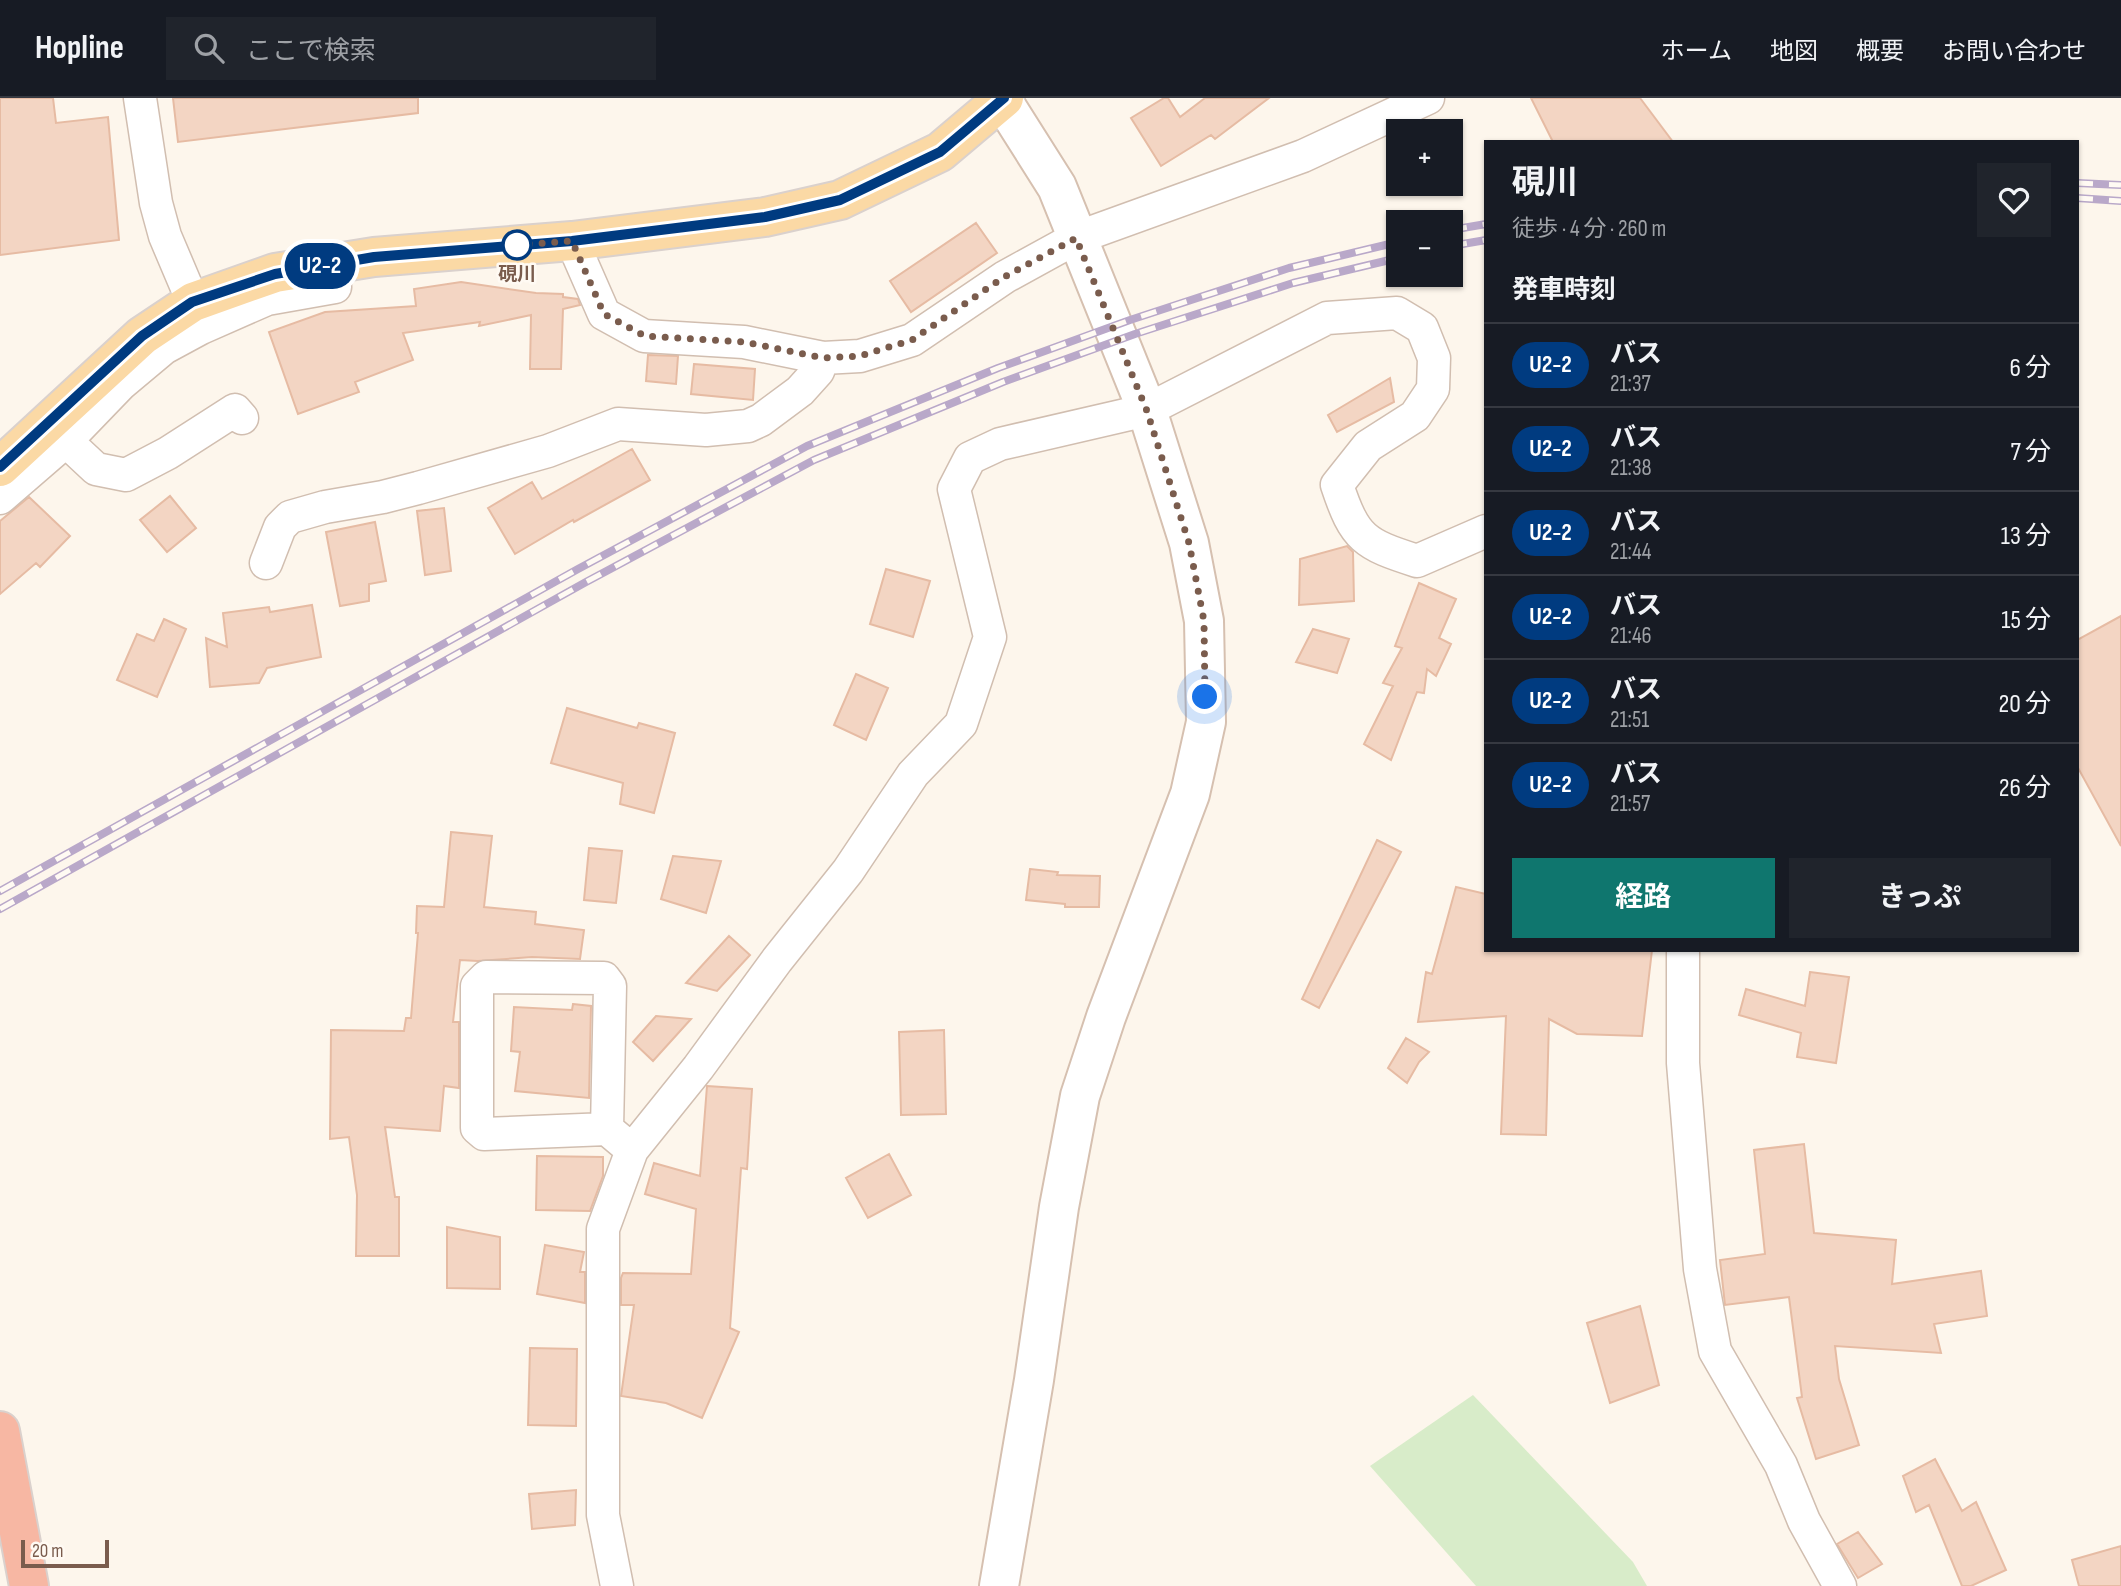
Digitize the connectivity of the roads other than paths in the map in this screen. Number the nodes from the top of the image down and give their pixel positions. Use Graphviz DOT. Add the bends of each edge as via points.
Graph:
graph roads {
  1 [pos="140,98"];
  2 [pos="1428,98"];
  3 [pos="1003,99"];
  4 [pos="1076,238"];
  5 [pos="572,241"];
  6 [pos="335,287"];
  7 [pos="192,302"];
  8 [pos="823,358"];
  9 [pos="1147,411"];
  10 [pos="242,418"];
  11 [pos="66,441"];
  12 [pos="0,467"];
  13 [pos="0,498"];
  14 [pos="1484,532"];
  15 [pos="266,563"];
  16 [pos="1683,952"];
  17 [pos="607,1129"];
  18 [pos="632,1150"];
  19 [pos="0,1431"];
  20 [pos="29,1586"];
  21 [pos="617,1586"];
  22 [pos="999,1586"];
  23 [pos="1840,1586"];
  1 -- 7 [label="street" via="156,203"];
  2 -- 4 [label="street" via="1303,156"];
  3 -- 4 [label="street" via="1057,187"];
  3 -- 5 [label="main road" via="940,152 840,200 765,217"];
  4 -- 8 [label="street" via="1004,277 912,340 860,356"];
  4 -- 9 [label="street"];
  5 -- 7 [label="main road" via="374,257 275,274"];
  5 -- 8 [label="street" via="604,314 645,336 744,342"];
  6 -- 11 [label="street" via="267,299 164,348"];
  7 -- 12 [label="main road" via="142,336"];
  8 -- 15 [label="street" via="805,386 748,426 706,430 618,424 548,451 457,477 302,513 280,527"];
  9 -- 14 [label="street" via="1327,318 1396,313 1422,328 1434,358 1433,389 1415,416 1368,446 1337,485 1349,519 1380,549 1417,561"];
  9 -- 18 [label="street" via="1000,444 970,458 954,489 989,638 961,724 913,774 848,871"];
  9 -- 22 [label="street" via="1189,543 1204,621 1206,722 1190,794 1080,1096"];
  10 -- 11 [label="street" via="235,411 126,475 96,469"];
  11 -- 13 [label="street"];
  16 -- 23 [label="street" via="1683,1063 1700,1269 1715,1351 1781,1465 1804,1521"];
  17 -- 17 [label="street" via="610,986 604,978 486,978 477,986 477,1128 484,1134"];
  17 -- 18 [label="street"];
  18 -- 21 [label="street" via="603,1229 603,1515"];
  19 -- 20 [label="highway"];
}
